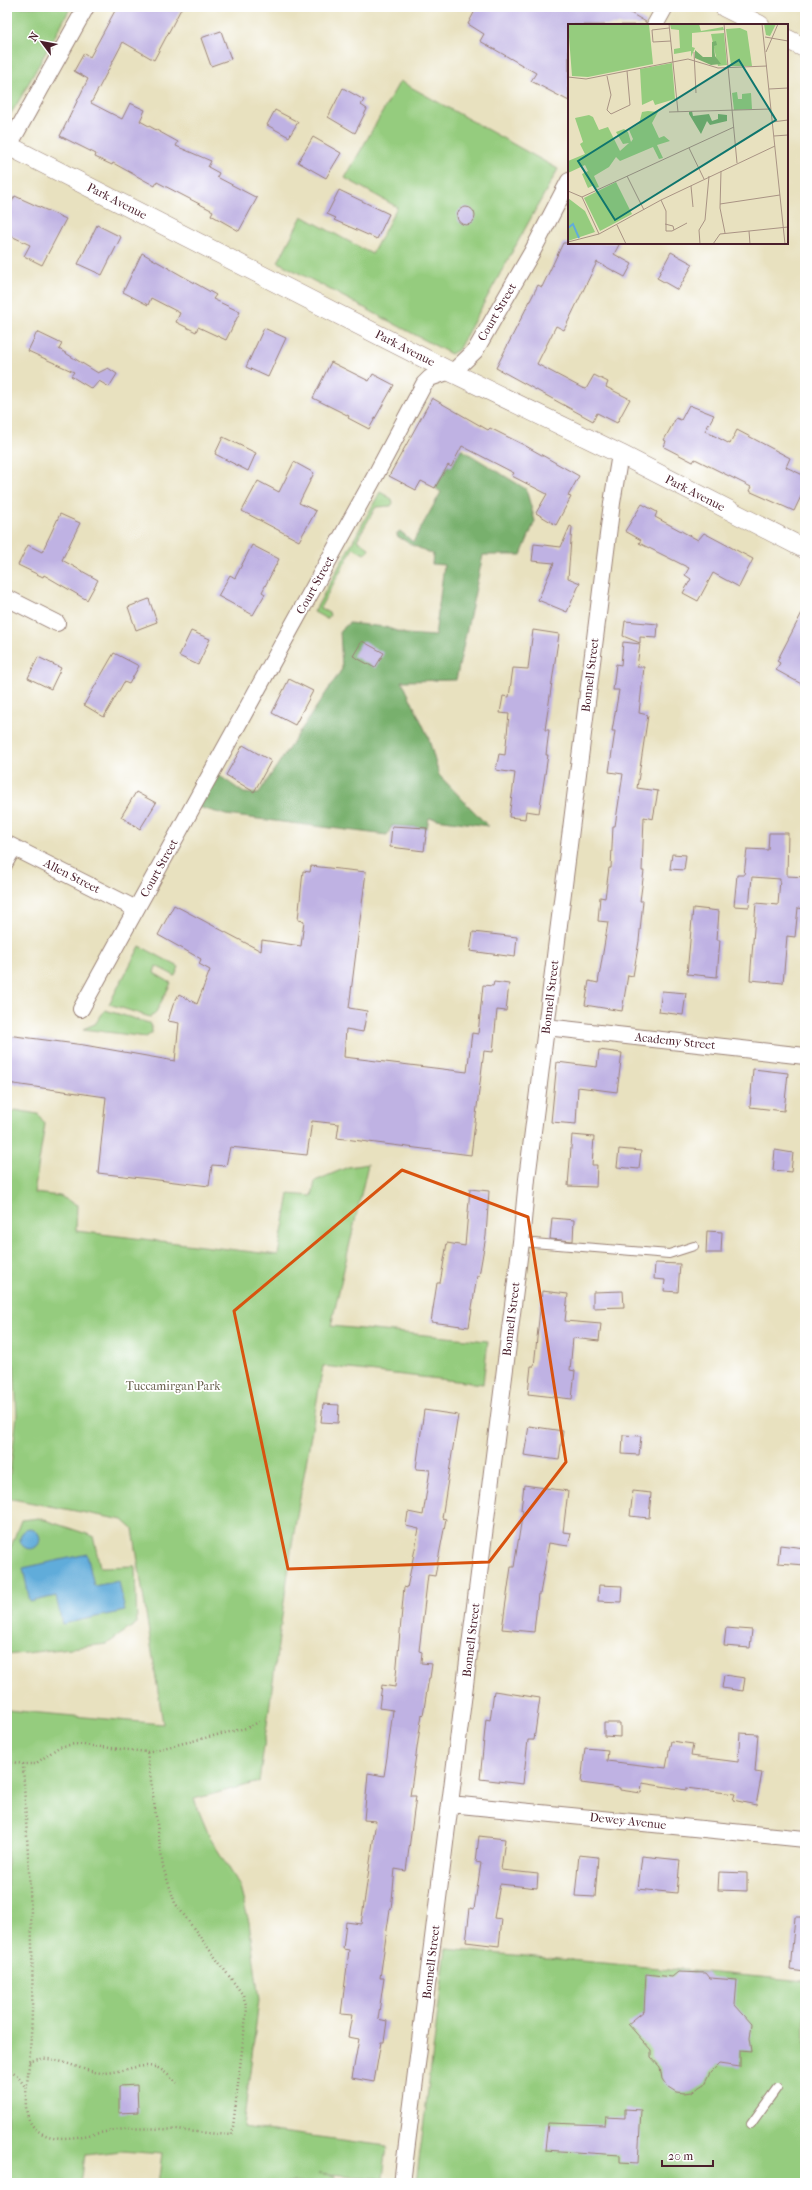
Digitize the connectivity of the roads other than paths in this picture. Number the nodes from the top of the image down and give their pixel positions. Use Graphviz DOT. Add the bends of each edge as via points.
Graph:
graph roads {
  1 [pos="86,7"];
  2 [pos="665,7"];
  3 [pos="724,7"];
  4 [pos="656,24"];
  5 [pos="758,24"];
  6 [pos="788,40"];
  7 [pos="805,48"];
  8 [pos="8,147"];
  9 [pos="568,183"];
  10 [pos="449,371"];
  11 [pos="620,454"];
  12 [pos="805,549"];
  13 [pos="7,598"];
  14 [pos="57,624"];
  15 [pos="12,846"];
  16 [pos="7,867"];
  17 [pos="136,909"];
  18 [pos="81,1009"];
  19 [pos="546,1027"];
  20 [pos="805,1056"];
  21 [pos="521,1242"];
  22 [pos="694,1246"];
  23 [pos="450,1804"];
  24 [pos="805,1839"];
  25 [pos="777,2088"];
  26 [pos="751,2124"];
  27 [pos="402,2183"];
  1 -- 8 [label="street"];
  2 -- 4 [label="street"];
  3 -- 5 [label="street"];
  6 -- 7 [label="street"];
  8 -- 10 [label="street, Park Avenue"];
  9 -- 10 [label="street, Court Street" via="475,351 456,369"];
  10 -- 11 [label="street, Park Avenue"];
  10 -- 17 [label="street, Court Street" via="430,378 419,392"];
  11 -- 12 [label="street, Park Avenue"];
  11 -- 19 [label="street, Bonnell Street"];
  13 -- 14 [label="street"];
  15 -- 16 [label="lane"];
  15 -- 17 [label="street, Allen Street"];
  17 -- 18 [label="street, Court Street"];
  19 -- 20 [label="street, Academy Street"];
  19 -- 21 [label="street, Bonnell Street"];
  21 -- 22 [label="lane" via="669,1254"];
  21 -- 23 [label="street, Bonnell Street"];
  23 -- 24 [label="street, Dewey Avenue"];
  23 -- 27 [label="street, Bonnell Street"];
  25 -- 26 [label="lane"];
}
